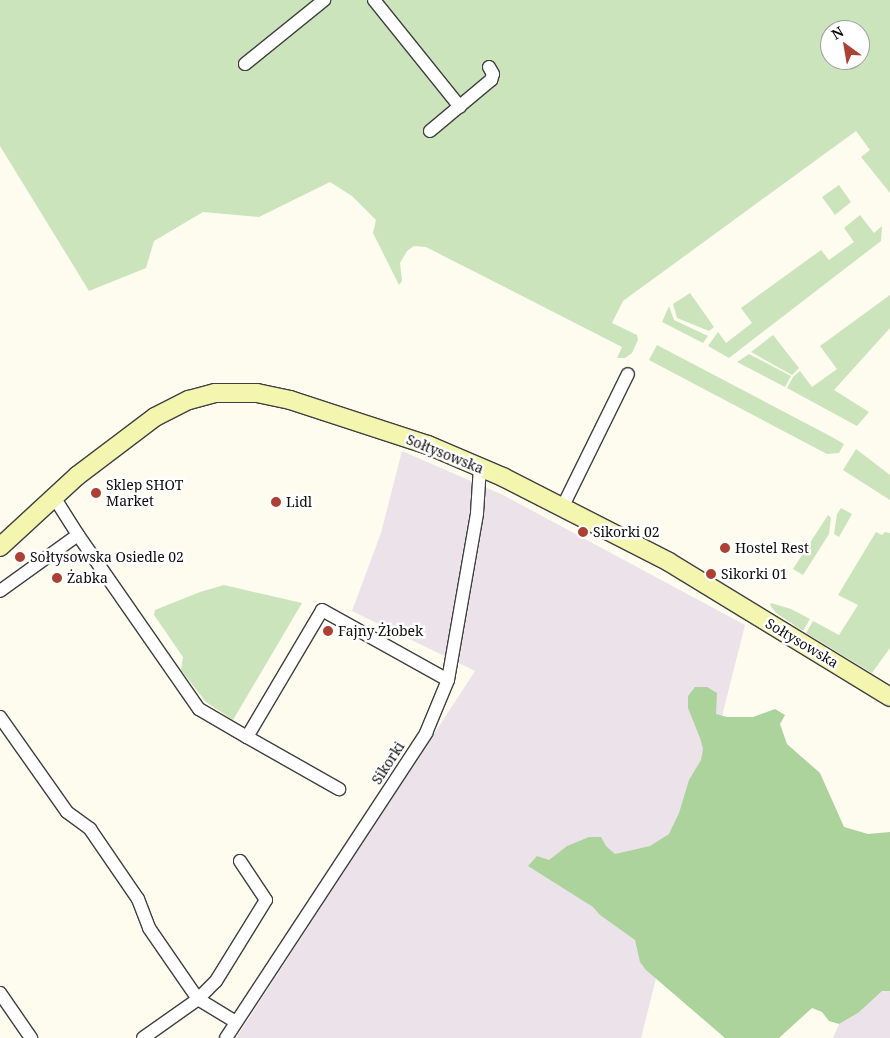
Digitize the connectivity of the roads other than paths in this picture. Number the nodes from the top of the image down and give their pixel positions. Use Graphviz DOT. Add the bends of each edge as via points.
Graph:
graph roads {
  1 [pos="324,0"];
  2 [pos="374,0"];
  3 [pos="245,64"];
  4 [pos="489,68"];
  5 [pos="460,106"];
  6 [pos="430,132"];
  7 [pos="628,374"];
  8 [pos="480,467"];
  9 [pos="54,497"];
  10 [pos="562,508"];
  11 [pos="78,535"];
  12 [pos="0,547"];
  13 [pos="0,591"];
  14 [pos="448,680"];
  15 [pos="890,697"];
  16 [pos="0,717"];
  17 [pos="247,737"];
  18 [pos="339,789"];
  19 [pos="240,862"];
  20 [pos="0,993"];
  21 [pos="198,999"];
  22 [pos="236,1022"];
  23 [pos="31,1038"];
  24 [pos="143,1038"];
  25 [pos="226,1038"];
  1 -- 3 [label="street"];
  2 -- 5 [label="street"];
  4 -- 5 [label="street" via="493,74 491,80"];
  5 -- 6 [label="street"];
  7 -- 10 [label="street"];
  8 -- 9 [label="street, Sołtysowska" via="428,445 290,400 257,393 226,392 189,400 155,417"];
  8 -- 10 [label="street, Sołtysowska"];
  8 -- 14 [label="street, Sikorki" via="478,513"];
  9 -- 11 [label="street"];
  9 -- 12 [label="street, Sołtysowska"];
  10 -- 15 [label="street, Sołtysowska" via="669,562"];
  11 -- 13 [label="street"];
  11 -- 17 [label="street" via="199,709"];
  14 -- 17 [label="street" via="322,610"];
  14 -- 22 [label="street, Sikorki" via="426,734"];
  16 -- 21 [label="street" via="67,812 90,829 138,899 149,928"];
  17 -- 18 [label="street"];
  19 -- 21 [label="street" via="266,900 216,982"];
  20 -- 23 [label="street"];
  21 -- 22 [label="street"];
  21 -- 24 [label="street"];
  22 -- 25 [label="street, Sikorki"];
}
